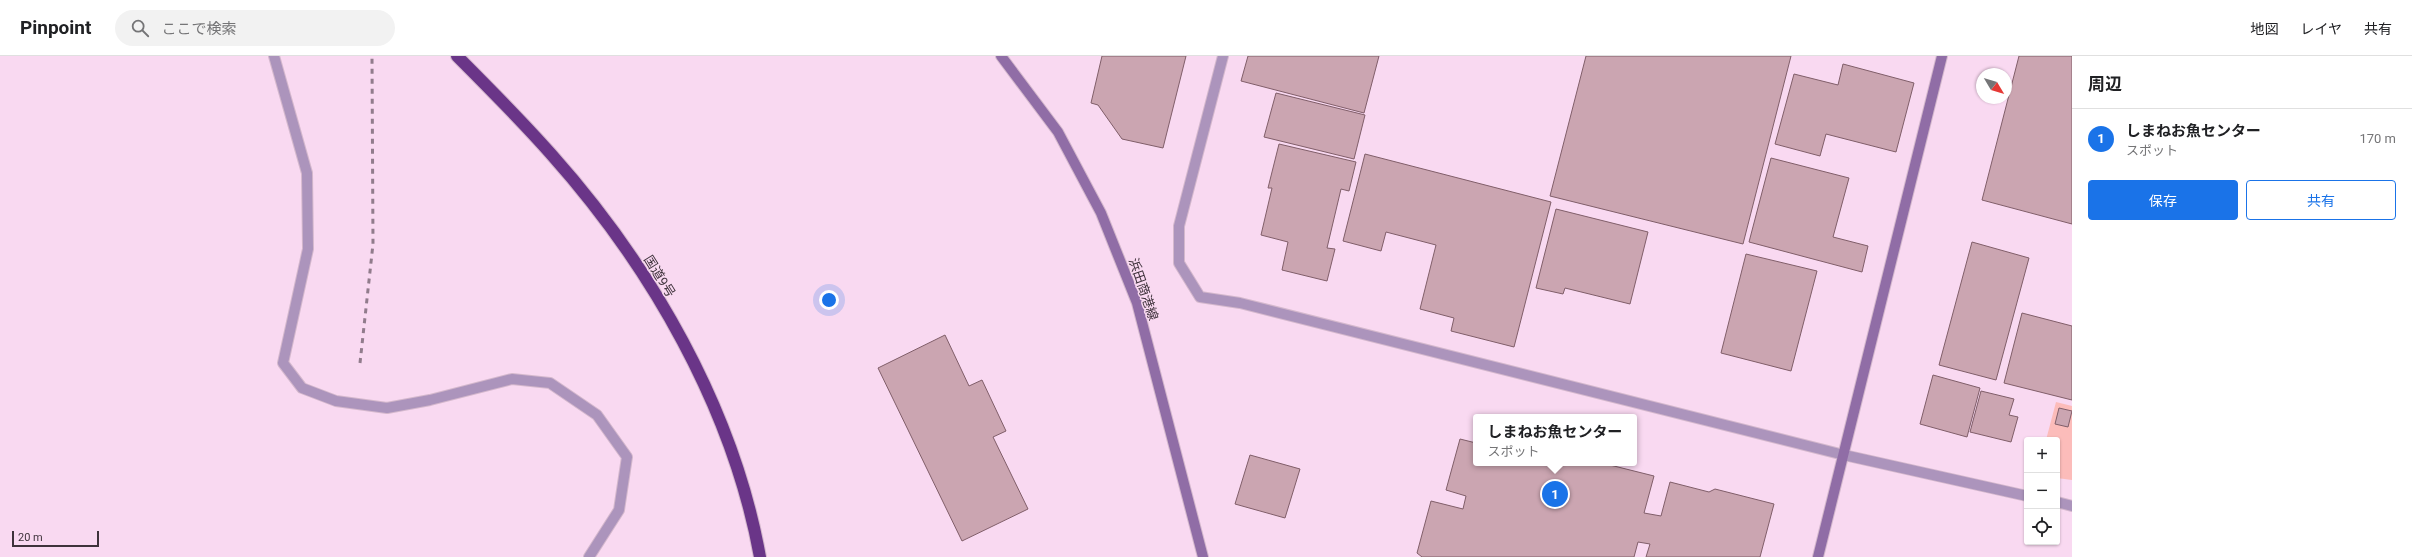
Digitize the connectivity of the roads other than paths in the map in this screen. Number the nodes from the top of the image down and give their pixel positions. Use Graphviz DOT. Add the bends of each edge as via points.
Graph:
graph roads {
  1 [pos="274,56"];
  2 [pos="457,56"];
  3 [pos="1001,56"];
  4 [pos="1223,56"];
  5 [pos="1942,56"];
  6 [pos="1844,455"];
  7 [pos="2024,495"];
  8 [pos="2060,503"];
  9 [pos="2072,506"];
  10 [pos="589,557"];
  11 [pos="760,557"];
  12 [pos="1203,557"];
  13 [pos="1818,557"];
  1 -- 10 [label="street" via="307,173 308,248 283,363 302,388 336,401 387,408 512,379 550,383 597,415 627,457 619,510"];
  2 -- 11 [label="highway, 国道9号" via="551,154 595,208 653,290 705,389 728,442 745,494"];
  3 -- 12 [label="main road, 浜田商港線" via="1058,132 1101,213 1138,303"];
  4 -- 6 [label="street" via="1179,226 1179,263 1200,297 1240,303"];
  5 -- 6 [label="main road"];
  6 -- 7 [label="street"];
  6 -- 13 [label="main road"];
  8 -- 9 [label="street"];
}
